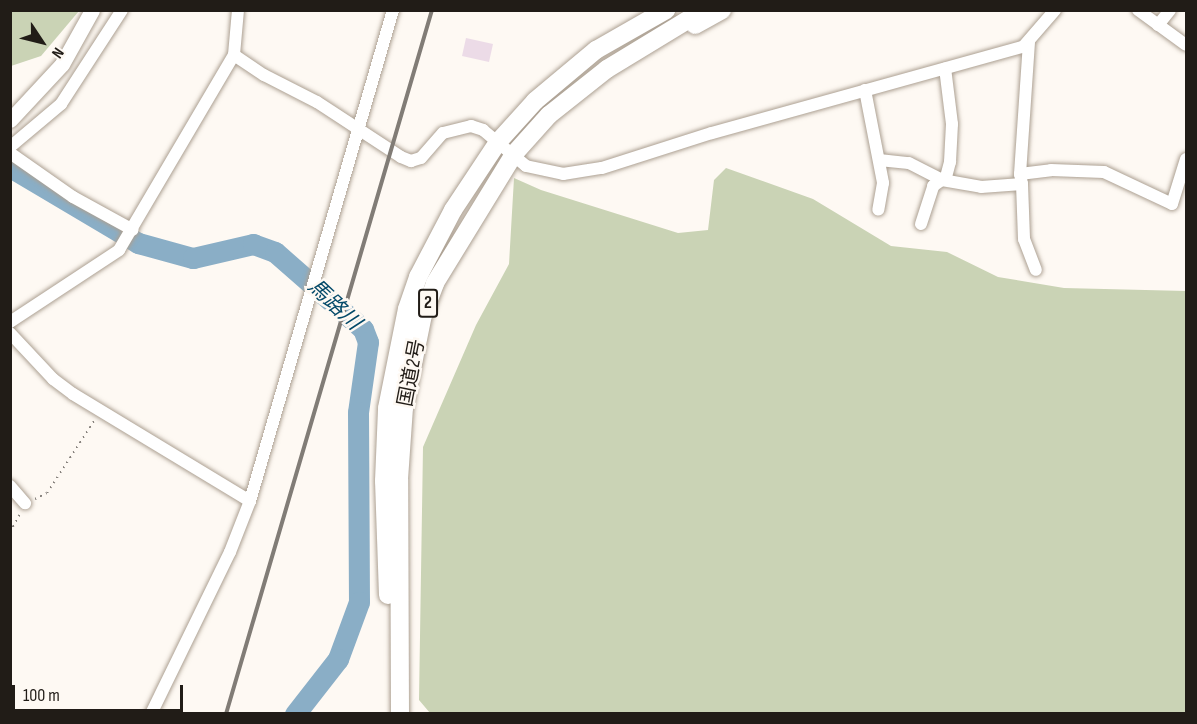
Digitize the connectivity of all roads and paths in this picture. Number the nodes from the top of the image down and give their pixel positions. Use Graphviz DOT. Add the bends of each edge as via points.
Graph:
graph roads {
  1 [pos="93,10"];
  2 [pos="122,10"];
  3 [pos="238,10"];
  4 [pos="393,10"];
  5 [pos="656,10"];
  6 [pos="666,10"];
  7 [pos="704,10"];
  8 [pos="722,10"];
  9 [pos="1055,10"];
  10 [pos="1138,10"];
  11 [pos="1170,10"];
  12 [pos="1158,25"];
  13 [pos="633,30"];
  14 [pos="1029,41"];
  15 [pos="644,44"];
  16 [pos="1186,45"];
  17 [pos="234,55"];
  18 [pos="945,68"];
  19 [pos="865,90"];
  20 [pos="10,120"];
  21 [pos="356,127"];
  22 [pos="498,142"];
  23 [pos="10,147"];
  24 [pos="10,153"];
  25 [pos="514,154"];
  26 [pos="1186,159"];
  27 [pos="879,160"];
  28 [pos="1021,179"];
  29 [pos="942,180"];
  30 [pos="878,210"];
  31 [pos="921,224"];
  32 [pos="132,232"];
  33 [pos="1036,270"];
  34 [pos="10,322"];
  35 [pos="10,333"];
  36 [pos="100,411"];
  37 [pos="10,486"];
  38 [pos="250,501"];
  39 [pos="25,503"];
  40 [pos="10,532"];
  41 [pos="151,714"];
  42 [pos="389,714"];
  43 [pos="400,714"];
  1 -- 20 [label="main road" via="62,64"];
  2 -- 23 [label="street" via="61,104"];
  3 -- 17 [label="street"];
  4 -- 21 [label="street"];
  5 -- 13 [label="highway, 2"];
  6 -- 13 [label="highway, 国道2号 / 2"];
  7 -- 15 [label="highway, 国道2号 / 2"];
  8 -- 15 [label="highway" via="683,31"];
  9 -- 14 [label="street"];
  10 -- 12 [label="street"];
  11 -- 12 [label="street"];
  12 -- 16 [label="street"];
  13 -- 22 [label="highway, 国道2号 / 2" via="596,50 557,79"];
  14 -- 18 [label="street" via="1023,47"];
  14 -- 28 [label="street"];
  15 -- 25 [label="highway, 国道2号 / 2" via="574,93"];
  17 -- 21 [label="street"];
  17 -- 32 [label="street" via="172,156"];
  18 -- 19 [label="street"];
  18 -- 29 [label="street" via="952,124 950,162"];
  19 -- 25 [label="street" via="602,168 563,174 526,166"];
  19 -- 27 [label="street"];
  21 -- 22 [label="street" via="411,161 421,158 452,128 471,126"];
  21 -- 38 [label="street" via="309,305"];
  22 -- 25 [label="street"];
  22 -- 42 [label="highway, 国道2号 / 2" via="453,210 418,277 407,309 387,408 384,481"];
  24 -- 32 [label="street"];
  25 -- 43 [label="highway, 国道2号 / 2" via="435,283 423,315 404,408 399,479"];
  26 -- 28 [label="street" via="1172,204 1104,172 1051,170"];
  27 -- 29 [label="street" via="909,163"];
  27 -- 30 [label="street" via="883,183"];
  28 -- 29 [label="street" via="981,188"];
  28 -- 33 [label="street" via="1024,239"];
  29 -- 31 [label="street" via="933,186"];
  32 -- 34 [label="street" via="107,260"];
  35 -- 36 [label="street" via="53,379"];
  36 -- 38 [label="street"];
  36 -- 39 [label="path" via="48,493"];
  37 -- 39 [label="street"];
  38 -- 41 [label="street" via="230,552"];
  39 -- 40 [label="path"];
}
